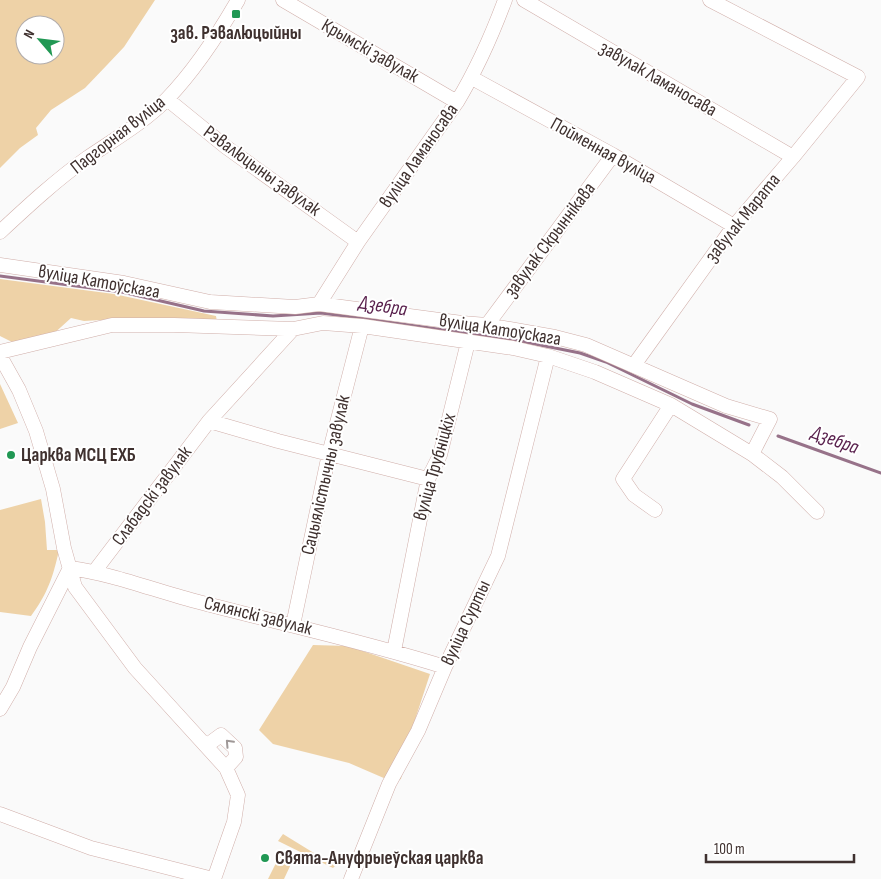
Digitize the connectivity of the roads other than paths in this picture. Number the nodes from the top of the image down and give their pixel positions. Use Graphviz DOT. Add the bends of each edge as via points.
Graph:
graph roads {
  1 [pos="238,0"];
  2 [pos="283,0"];
  3 [pos="505,0"];
  4 [pos="524,0"];
  5 [pos="710,0"];
  6 [pos="472,78"];
  7 [pos="167,98"];
  8 [pos="458,102"];
  9 [pos="613,155"];
  10 [pos="793,157"];
  11 [pos="734,226"];
  12 [pos="0,232"];
  13 [pos="358,242"];
  14 [pos="0,265"];
  15 [pos="319,304"];
  16 [pos="487,325"];
  17 [pos="362,326"];
  18 [pos="293,329"];
  19 [pos="468,342"];
  20 [pos="0,352"];
  21 [pos="0,356"];
  22 [pos="548,356"];
  23 [pos="634,365"];
  24 [pos="671,405"];
  25 [pos="209,421"];
  26 [pos="330,454"];
  27 [pos="752,454"];
  28 [pos="428,479"];
  29 [pos="655,510"];
  30 [pos="817,512"];
  31 [pos="70,568"];
  32 [pos="94,572"];
  33 [pos="293,625"];
  34 [pos="394,651"];
  35 [pos="445,667"];
  36 [pos="0,709"];
  37 [pos="206,746"];
  38 [pos="226,768"];
  39 [pos="0,814"];
  40 [pos="213,879"];
  41 [pos="351,879"];
  1 -- 7 [label="street, Падгорная вуліца" via="199,59"];
  2 -- 8 [label="street, Крымскі завулак"];
  3 -- 6 [label="street, вуліца Ламаносава"];
  4 -- 10 [label="street, завулак Ламаносава"];
  5 -- 10 [label="street, завулак Марата" via="858,77"];
  6 -- 8 [label="street, вуліца Ламаносава"];
  6 -- 9 [label="street, Пойменная вуліца"];
  7 -- 12 [label="street, Падгорная вуліца" via="134,128 86,159 32,202"];
  7 -- 13 [label="street, Рэвалюцыны завулак" via="226,147"];
  8 -- 13 [label="street, вуліца Ламаносава"];
  9 -- 11 [label="street, Пойменная вуліца"];
  9 -- 16 [label="street, завулак Скрыннікава"];
  10 -- 11 [label="street, завулак Марата"];
  11 -- 23 [label="street, завулак Марата"];
  13 -- 15 [label="street, вуліца Ламаносава"];
  14 -- 15 [label="street, вуліца Катоўскага" via="124,283 210,302 295,307"];
  15 -- 16 [label="street, вуліца Катоўскага"];
  16 -- 23 [label="street, вуліца Катоўскага" via="586,345"];
  17 -- 18 [label="street, вуліца Катоўскага" via="323,323"];
  17 -- 19 [label="street, вуліца Катоўскага"];
  17 -- 26 [label="street, Сацыялістычны завулак"];
  18 -- 20 [label="street, вуліца Катоўскага" via="112,325"];
  18 -- 25 [label="street, Слабадскі завулак"];
  19 -- 22 [label="street, вуліца Катоўскага"];
  19 -- 28 [label="street, вуліца Трубніцкіх" via="440,455"];
  21 -- 31 [label="street" via="36,431 53,489"];
  22 -- 24 [label="street, вуліца Катоўскага" via="596,372"];
  22 -- 35 [label="street, вуліца Сурты" via="498,556"];
  23 -- 27 [label="street, вуліца Катоўскага" via="726,406 770,419"];
  24 -- 27 [label="street, вуліца Катоўскага"];
  24 -- 29 [label="street" via="623,479 634,495"];
  25 -- 26 [label="street"];
  25 -- 32 [label="street, Слабадскі завулак"];
  26 -- 28 [label="street"];
  26 -- 33 [label="street, Сацыялістычны завулак"];
  27 -- 30 [label="street, вуліца Катоўскага" via="782,477"];
  28 -- 34 [label="street, вуліца Трубніцкіх"];
  31 -- 32 [label="street, Сялянскі завулак"];
  31 -- 36 [label="street"];
  31 -- 37 [label="street" via="75,587 135,668"];
  32 -- 33 [label="street, Сялянскі завулак"];
  33 -- 34 [label="street, Сялянскі завулак"];
  34 -- 35 [label="street, Сялянскі завулак"];
  35 -- 41 [label="street, вуліца Сурты" via="418,731 389,784"];
  37 -- 38 [label="street"];
  38 -- 37 [label="street, one-way" via="236,757 235,748 221,735"];
  38 -- 40 [label="street" via="238,795 238,804"];
  39 -- 40 [label="street" via="91,848"];
}
